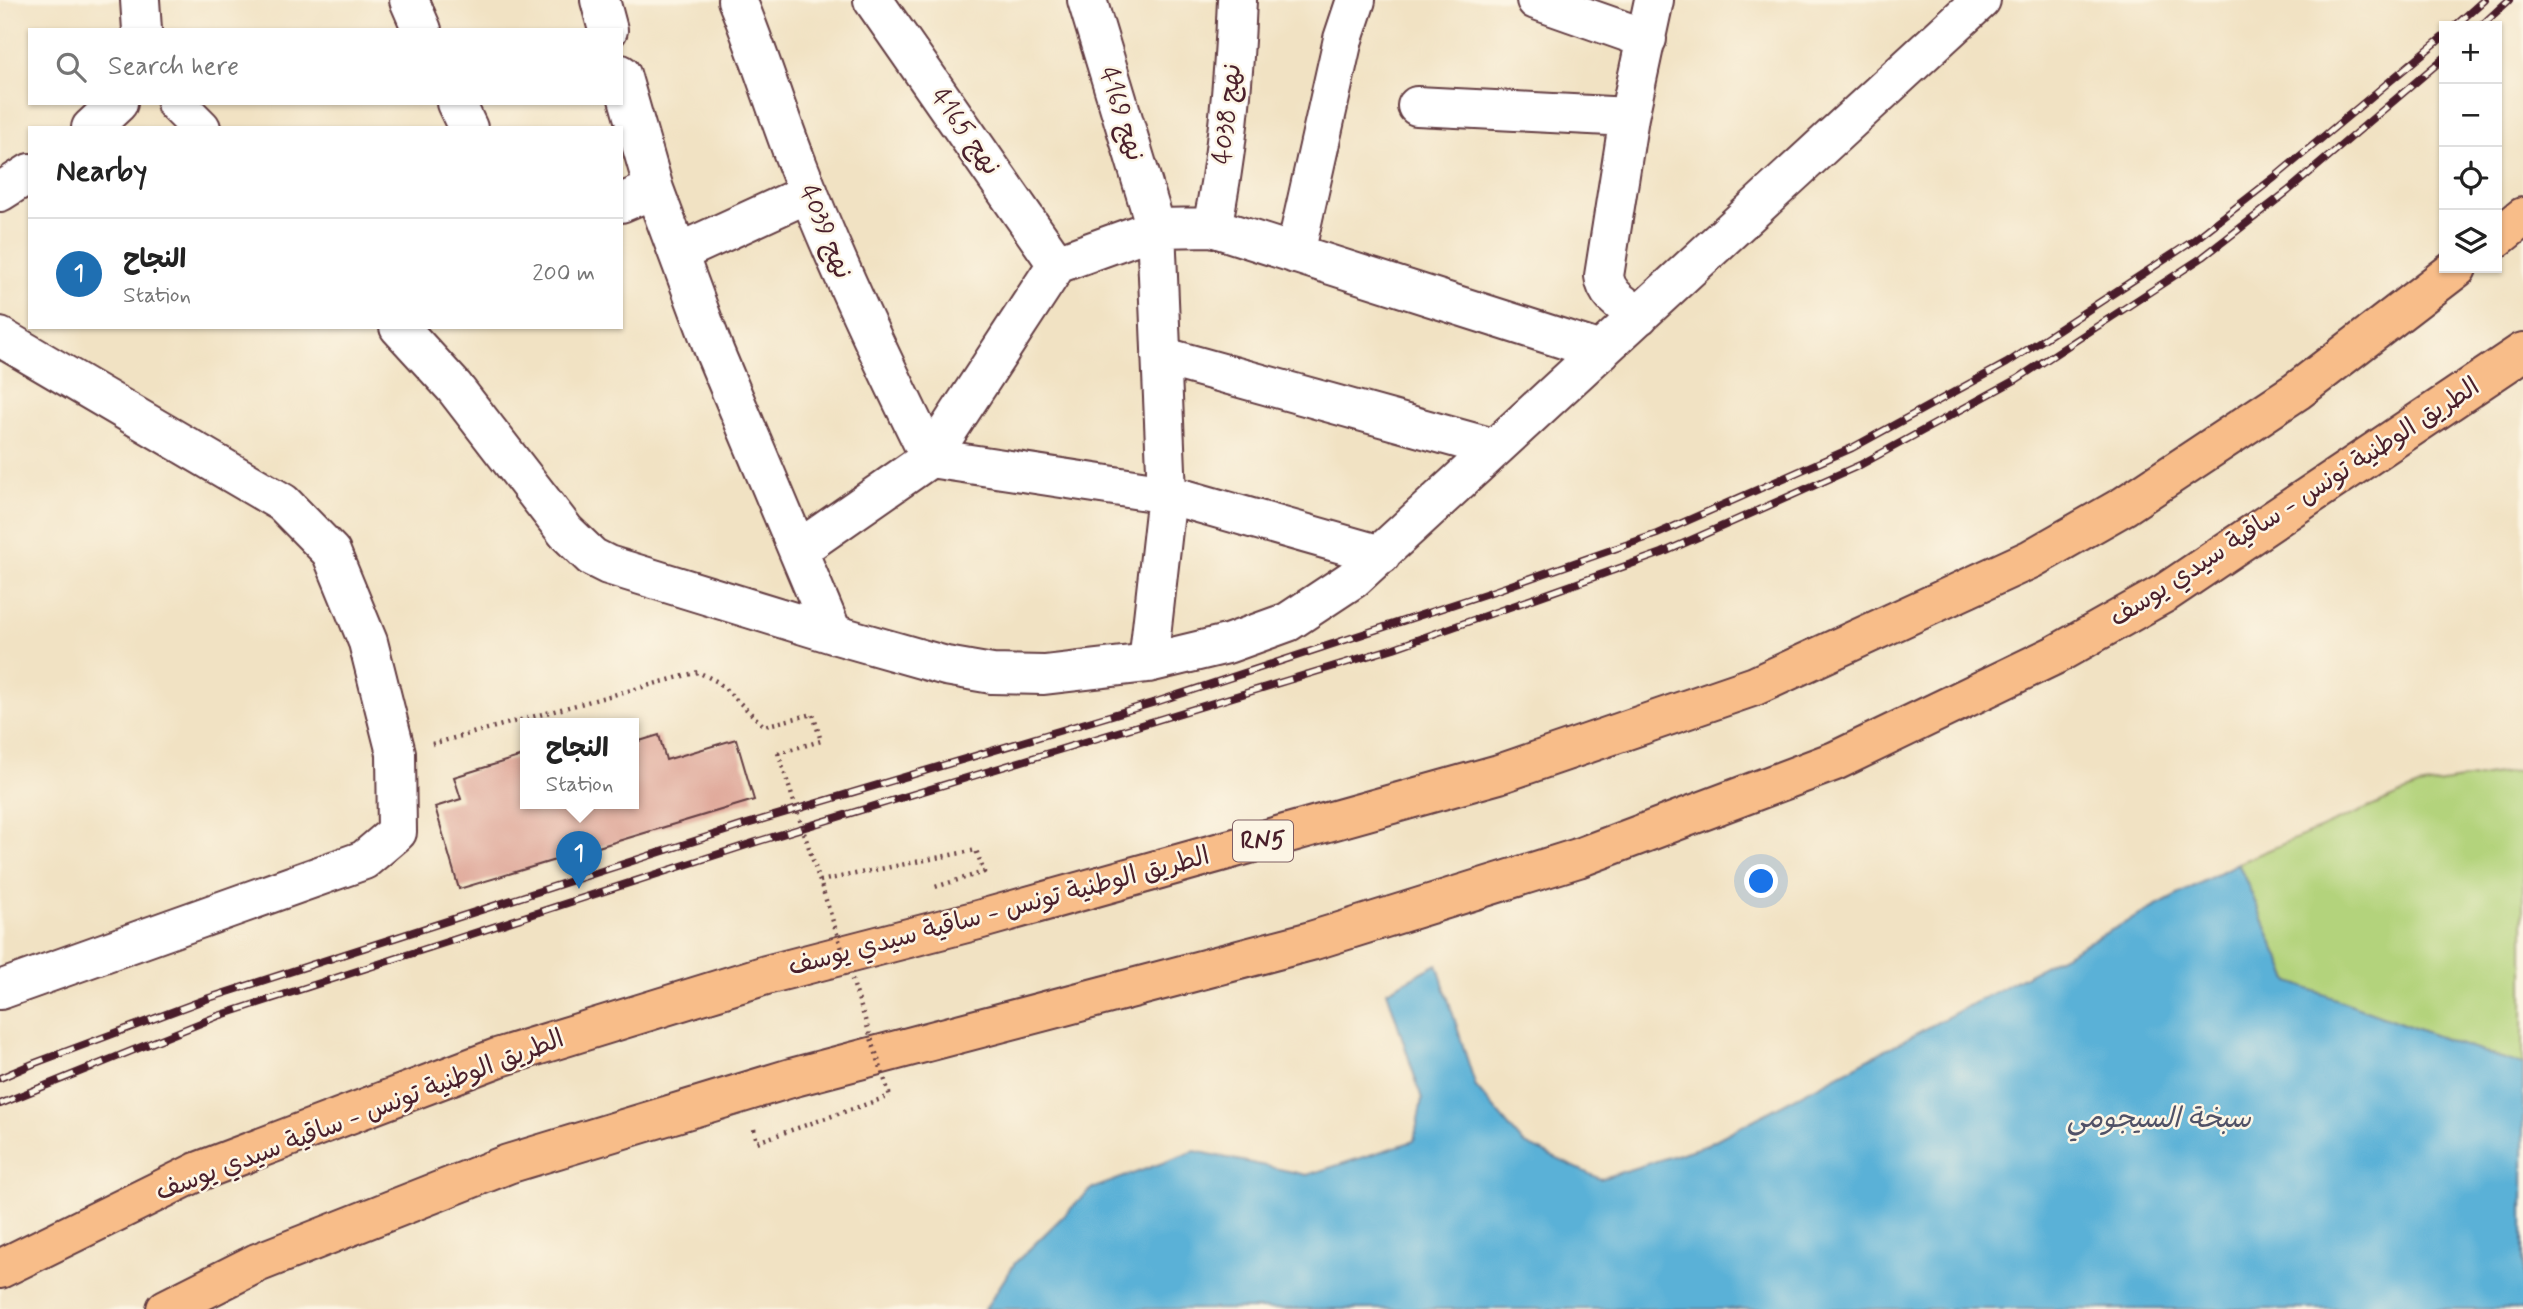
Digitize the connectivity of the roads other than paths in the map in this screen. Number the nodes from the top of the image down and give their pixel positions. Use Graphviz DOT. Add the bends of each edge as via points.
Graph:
graph roads {
  1 [pos="140,0"];
  2 [pos="409,0"];
  3 [pos="600,0"];
  4 [pos="737,0"];
  5 [pos="873,0"];
  6 [pos="1087,0"];
  7 [pos="1237,0"];
  8 [pos="1356,0"];
  9 [pos="1536,0"];
  10 [pos="1654,0"];
  11 [pos="1980,1"];
  12 [pos="142,28"];
  13 [pos="421,28"];
  14 [pos="607,28"];
  15 [pos="1647,39"];
  16 [pos="623,88"];
  17 [pos="116,105"];
  18 [pos="178,105"];
  19 [pos="457,105"];
  20 [pos="1417,106"];
  21 [pos="1629,117"];
  22 [pos="93,126"];
  23 [pos="199,126"];
  24 [pos="467,126"];
  25 [pos="28,174"];
  26 [pos="0,192"];
  27 [pos="809,193"];
  28 [pos="638,196"];
  29 [pos="2523,218"];
  30 [pos="1212,227"];
  31 [pos="1156,228"];
  32 [pos="2502,234"];
  33 [pos="678,253"];
  34 [pos="1295,254"];
  35 [pos="1057,264"];
  36 [pos="2450,273"];
  37 [pos="1639,316"];
  38 [pos="401,329"];
  39 [pos="0,337"];
  40 [pos="1601,351"];
  41 [pos="2523,352"];
  42 [pos="1161,356"];
  43 [pos="1493,448"];
  44 [pos="930,458"];
  45 [pos="1167,494"];
  46 [pos="798,550"];
  47 [pos="1381,555"];
  48 [pos="833,634"];
  49 [pos="1149,663"];
  50 [pos="0,990"];
  51 [pos="0,1269"];
  52 [pos="166,1309"];
  1 -- 12 [label="street"];
  2 -- 13 [label="street"];
  3 -- 14 [label="street"];
  4 -- 27 [label="street, نهج 4039"];
  5 -- 35 [label="street, نهج 4165"];
  6 -- 31 [label="street, نهج 4169"];
  7 -- 30 [label="street, نهج 4038" via="1229,119"];
  8 -- 34 [label="street" via="1343,39"];
  9 -- 15 [label="street"];
  10 -- 15 [label="street"];
  11 -- 37 [label="street"];
  15 -- 21 [label="street"];
  16 -- 28 [label="street"];
  17 -- 22 [label="street"];
  18 -- 23 [label="street"];
  19 -- 24 [label="street"];
  20 -- 21 [label="street"];
  21 -- 37 [label="street" via="1604,276 1611,294"];
  25 -- 26 [label="street"];
  27 -- 33 [label="street"];
  27 -- 44 [label="street, نهج 4039" via="852,297"];
  28 -- 33 [label="street"];
  29 -- 32 [label="highway"];
  30 -- 31 [label="street"];
  30 -- 34 [label="street"];
  31 -- 35 [label="street"];
  31 -- 42 [label="street, نهج 4169"];
  33 -- 46 [label="street"];
  34 -- 40 [label="street"];
  35 -- 44 [label="street"];
  36 -- 51 [label="highway, الطريق الوطنية تونس - ساقية سيدي يوسف / RN5" via="2297,391 2123,506 2031,559 1755,686 1499,774 766,975 497,1058 197,1172"];
  37 -- 40 [label="street"];
  38 -- 48 [label="street" via="454,387 566,532 592,557"];
  39 -- 50 [label="street" via="283,503 331,552 368,642 397,753 397,832 364,860"];
  40 -- 43 [label="street"];
  41 -- 52 [label="highway, الطريق الوطنية تونس - ساقية سيدي يوسف" via="2165,593 2055,655 1835,761 1578,858 1311,942 791,1078 508,1164 257,1263"];
  42 -- 43 [label="street"];
  42 -- 45 [label="street, نهج 4169"];
  43 -- 47 [label="street"];
  44 -- 45 [label="street"];
  44 -- 46 [label="street"];
  45 -- 47 [label="street"];
  45 -- 49 [label="street, نهج 4169"];
  46 -- 48 [label="street"];
  47 -- 49 [label="street" via="1288,622 1227,644"];
  48 -- 49 [label="street" via="992,674 1044,675"];
}
